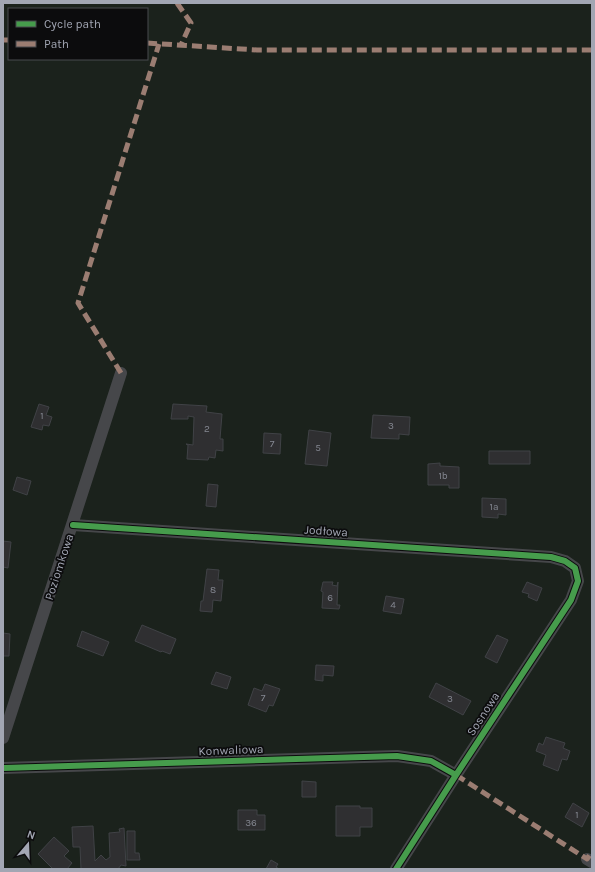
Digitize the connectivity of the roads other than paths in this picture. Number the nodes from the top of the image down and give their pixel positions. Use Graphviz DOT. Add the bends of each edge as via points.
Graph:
graph roads {
  1 [pos="121,374"];
  2 [pos="73,525"];
  3 [pos="574,568"];
  4 [pos="3,738"];
  5 [pos="3,768"];
  6 [pos="456,775"];
  7 [pos="396,869"];
  1 -- 2 [label="street, Poziomkowa"];
  2 -- 3 [label="street, Jodłowa" via="551,557 566,560"];
  2 -- 4 [label="street, Poziomkowa"];
  3 -- 6 [label="street, Sosnowa" via="578,581 571,600"];
  5 -- 6 [label="street, Konwaliowa" via="397,756 431,761"];
  6 -- 7 [label="street, Sosnowa"];
}
